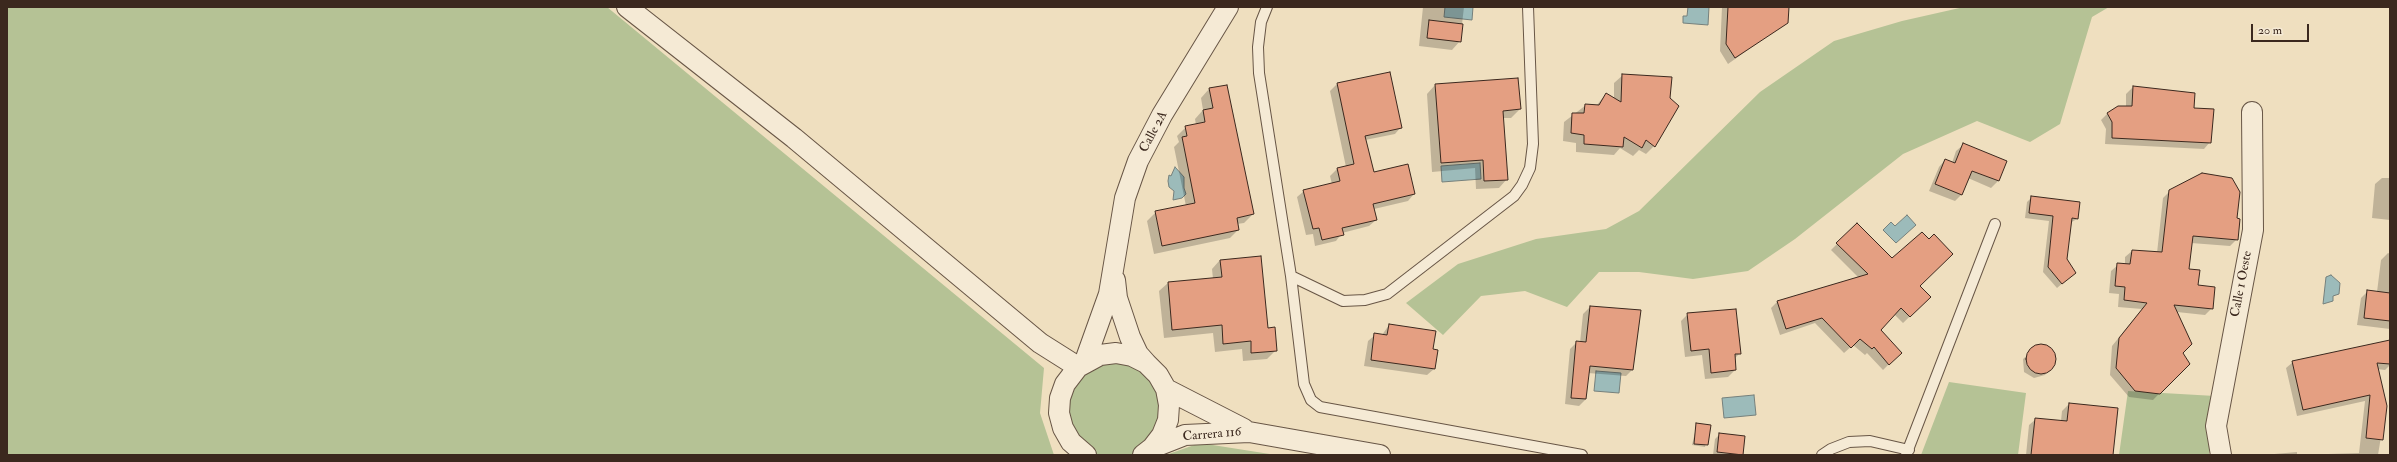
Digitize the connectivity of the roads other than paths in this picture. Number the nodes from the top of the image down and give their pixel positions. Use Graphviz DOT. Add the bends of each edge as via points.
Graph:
graph roads {
  1 [pos="627,7"];
  2 [pos="1228,7"];
  3 [pos="1267,7"];
  4 [pos="1528,7"];
  5 [pos="2252,112"];
  6 [pos="1995,224"];
  7 [pos="1114,270"];
  8 [pos="1291,276"];
  9 [pos="1040,343"];
  10 [pos="1146,363"];
  11 [pos="1082,364"];
  12 [pos="1065,384"];
  13 [pos="1166,389"];
  14 [pos="1249,432"];
  15 [pos="1072,448"];
  16 [pos="1148,451"];
  17 [pos="1907,452"];
  18 [pos="1086,455"];
  19 [pos="1380,455"];
  20 [pos="1582,455"];
  21 [pos="1822,455"];
  22 [pos="2221,455"];
  1 -- 9 [label="street" via="794,138"];
  2 -- 7 [label="street, Calle 2A" via="1162,115 1138,161 1125,198"];
  3 -- 8 [label="lane" via="1261,22 1258,47 1259,73"];
  4 -- 8 [label="lane" via="1533,144 1530,168 1514,196 1387,294 1365,300 1343,301"];
  5 -- 22 [label="street, Calle 1 Oeste" via="2253,230 2216,426"];
  6 -- 17 [label="lane"];
  7 -- 10 [label="street, Calle 2A" via="1117,298 1130,337 1138,354"];
  7 -- 11 [label="street, Calle 2A" via="1104,313"];
  8 -- 20 [label="lane" via="1305,392 1320,407"];
  9 -- 11 [label="street"];
  9 -- 12 [label="street"];
  10 -- 11 [label="street" via="1132,356 1116,353 1100,355"];
  10 -- 13 [label="street" via="1158,374"];
  11 -- 12 [label="street, Calle 2A"];
  12 -- 15 [label="street" via="1060,398 1059,414"];
  13 -- 14 [label="street, Carrera 116"];
  13 -- 16 [label="street" via="1168,420 1162,435"];
  14 -- 16 [label="street, Carrera 116" via="1185,435"];
  14 -- 19 [label="street, Carrera 116"];
  15 -- 18 [label="street"];
  17 -- 21 [label="lane" via="1870,441 1849,442"];
}
